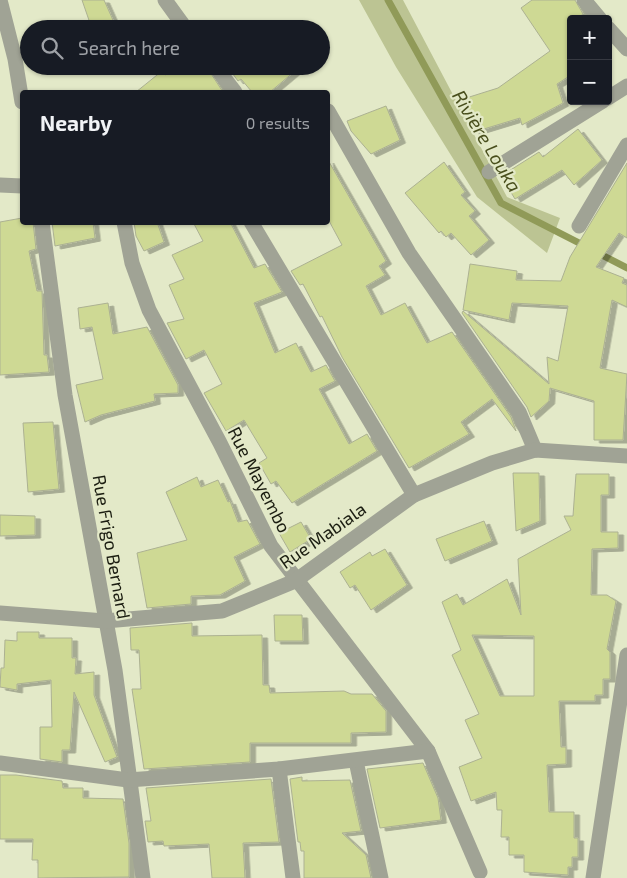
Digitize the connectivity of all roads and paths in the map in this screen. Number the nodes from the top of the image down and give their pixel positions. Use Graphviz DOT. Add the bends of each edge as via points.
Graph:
graph roads {
  1 [pos="0,0"];
  2 [pos="165,0"];
  3 [pos="584,0"];
  4 [pos="597,15"];
  5 [pos="179,20"];
  6 [pos="612,32"];
  7 [pos="627,49"];
  8 [pos="222,75"];
  9 [pos="627,86"];
  10 [pos="20,90"];
  11 [pos="233,90"];
  12 [pos="612,95"];
  13 [pos="597,105"];
  14 [pos="330,115"];
  15 [pos="627,144"];
  16 [pos="489,172"];
  17 [pos="0,185"];
  18 [pos="20,186"];
  19 [pos="42,225"];
  20 [pos="125,225"];
  21 [pos="253,225"];
  22 [pos="579,226"];
  23 [pos="535,450"];
  24 [pos="627,456"];
  25 [pos="414,495"];
  26 [pos="295,580"];
  27 [pos="0,613"];
  28 [pos="106,621"];
  29 [pos="627,655"];
  30 [pos="428,752"];
  31 [pos="356,761"];
  32 [pos="0,763"];
  33 [pos="279,769"];
  34 [pos="128,780"];
  35 [pos="480,872"];
  36 [pos="143,878"];
  37 [pos="293,878"];
  38 [pos="381,878"];
  39 [pos="593,878"];
  1 -- 10 [label="street"];
  2 -- 5 [label="street"];
  3 -- 4 [label="street"];
  6 -- 7 [label="street"];
  8 -- 11 [label="street"];
  9 -- 12 [label="street"];
  13 -- 16 [label="street"];
  14 -- 23 [label="street" via="409,253 519,412"];
  15 -- 22 [label="street"];
  17 -- 18 [label="street"];
  19 -- 28 [label="street, Rue Frigo Bernard" via="64,395"];
  20 -- 26 [label="street, Rue Mayembo" via="132,263 149,310 271,546"];
  21 -- 25 [label="street"];
  23 -- 24 [label="street, Rue Mabiala"];
  23 -- 25 [label="street, Rue Mabiala" via="492,463"];
  25 -- 26 [label="street, Rue Mabiala"];
  26 -- 28 [label="street, Rue Mabiala" via="222,611"];
  26 -- 30 [label="street, Rue Mayembo"];
  27 -- 28 [label="street, Rue Mabiala"];
  28 -- 34 [label="street, Rue Frigo Bernard"];
  29 -- 39 [label="street"];
  30 -- 31 [label="street"];
  30 -- 35 [label="street, Rue Mayembo"];
  31 -- 33 [label="street"];
  31 -- 38 [label="street"];
  32 -- 34 [label="street"];
  33 -- 34 [label="street"];
  33 -- 37 [label="street"];
  34 -- 36 [label="street, Rue Frigo Bernard"];
}
